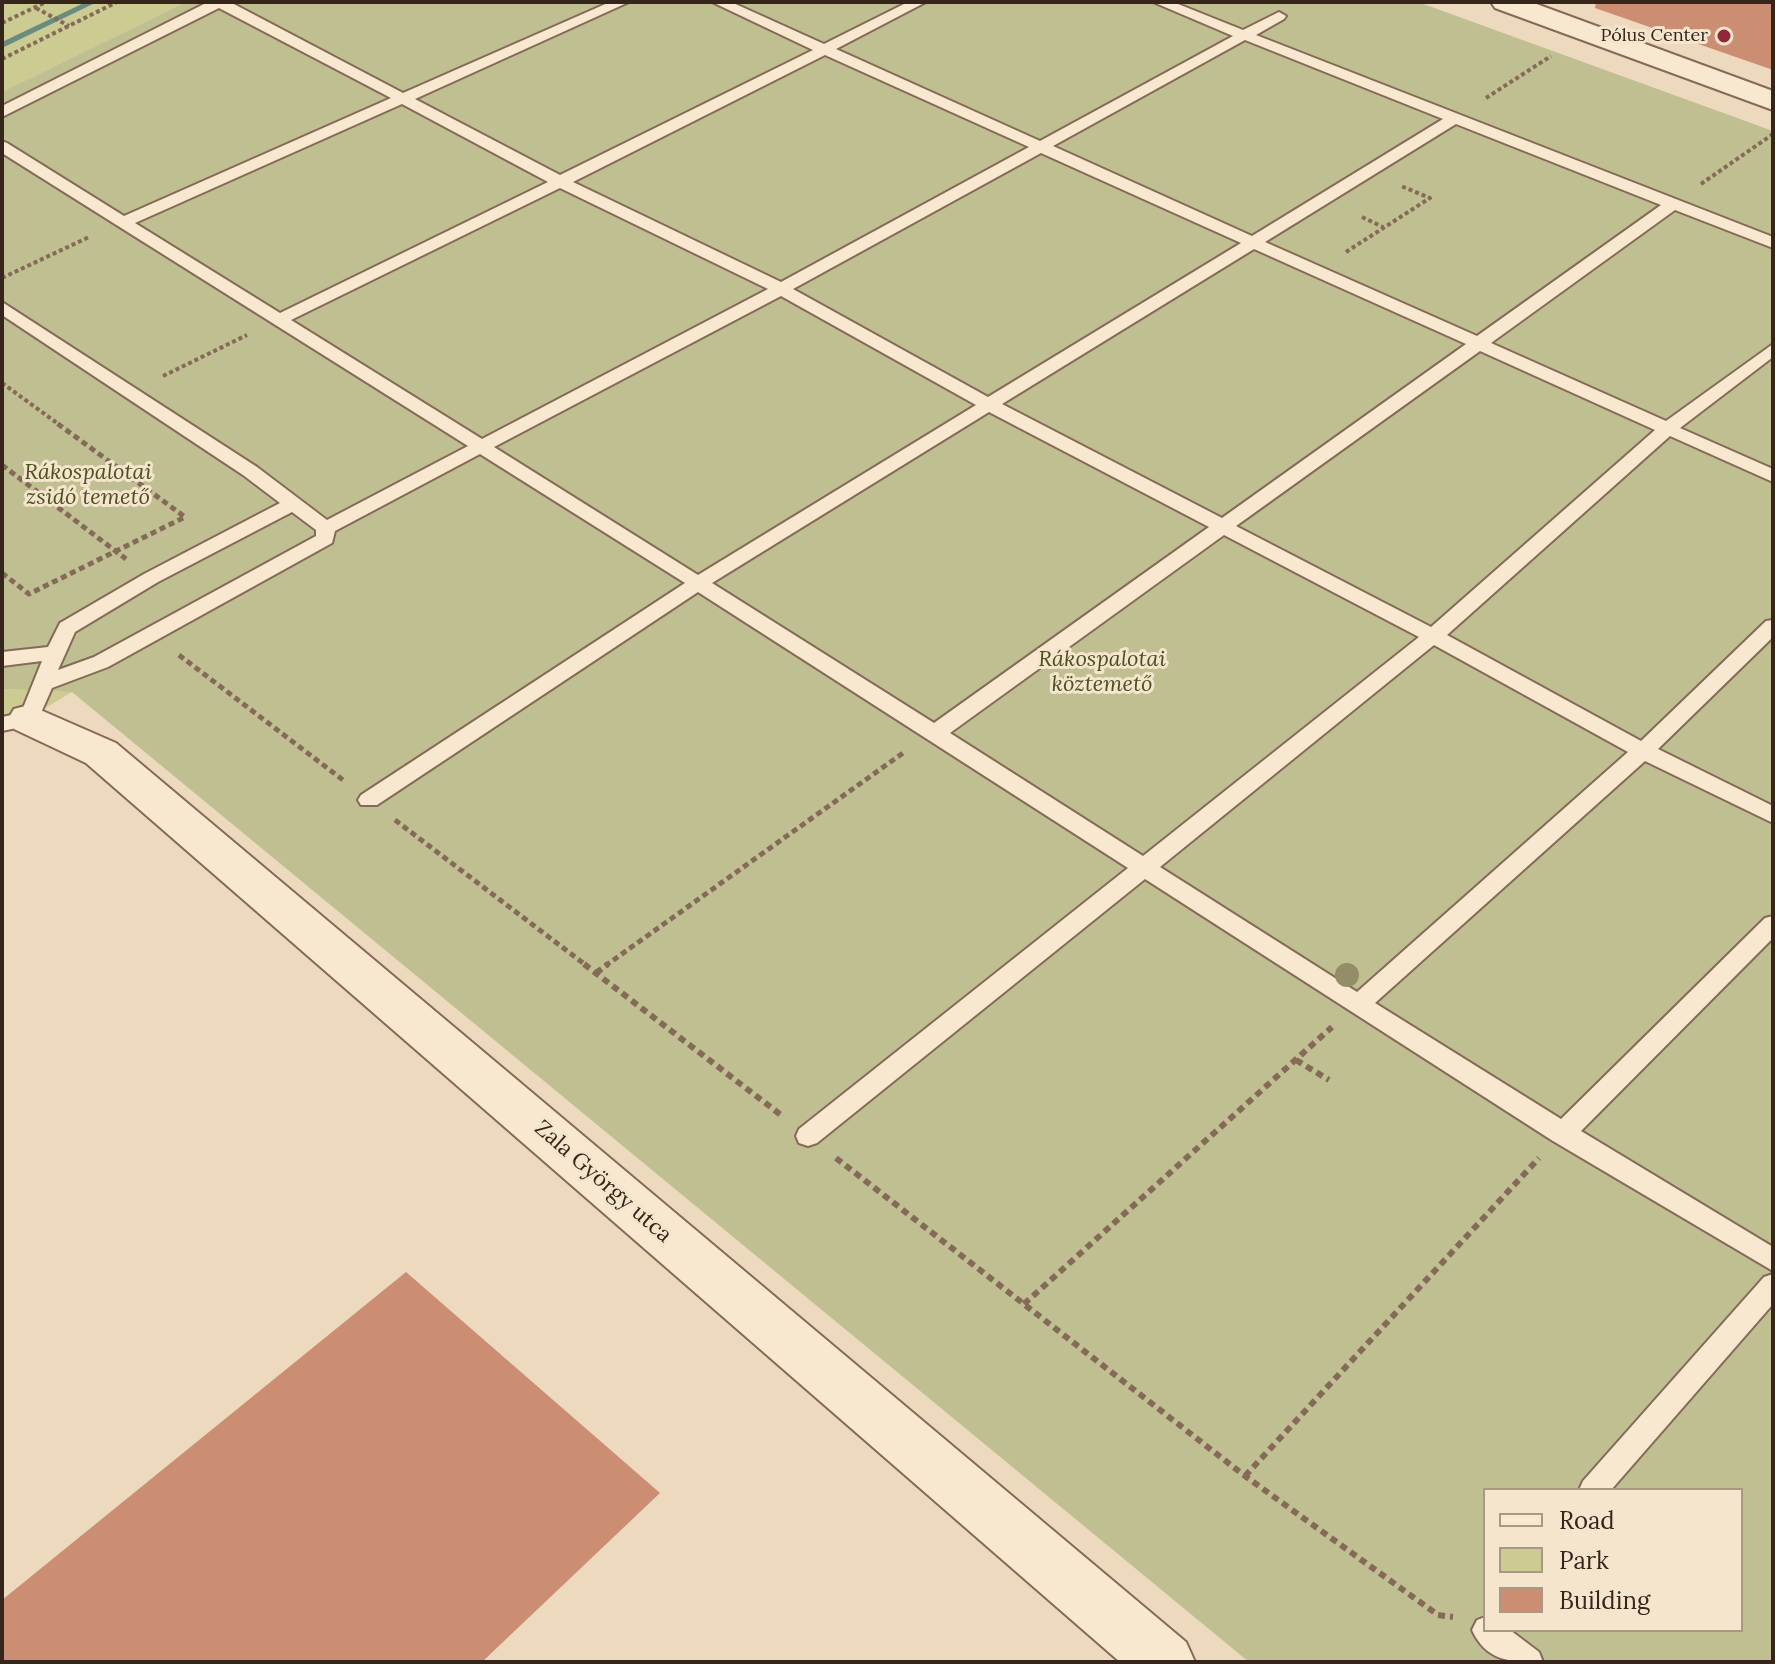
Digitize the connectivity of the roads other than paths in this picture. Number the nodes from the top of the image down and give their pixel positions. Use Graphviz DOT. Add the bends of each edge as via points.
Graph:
graph roads {
  1 [pos="219,2"];
  2 [pos="622,2"];
  3 [pos="719,2"];
  4 [pos="919,2"];
  5 [pos="1160,2"];
  6 [pos="1505,2"];
  7 [pos="1279,16"];
  8 [pos="1243,35"];
  9 [pos="823,48"];
  10 [pos="401,98"];
  11 [pos="1773,101"];
  12 [pos="2,112"];
  13 [pos="1455,118"];
  14 [pos="2,146"];
  15 [pos="1038,146"];
  16 [pos="559,181"];
  17 [pos="1674,203"];
  18 [pos="123,222"];
  19 [pos="1256,243"];
  20 [pos="1773,243"];
  21 [pos="781,289"];
  22 [pos="2,307"];
  23 [pos="277,320"];
  24 [pos="1476,345"];
  25 [pos="1773,349"];
  26 [pos="991,406"];
  27 [pos="1667,429"];
  28 [pos="478,447"];
  29 [pos="1773,476"];
  30 [pos="293,504"];
  31 [pos="1225,526"];
  32 [pos="326,528"];
  33 [pos="697,584"];
  34 [pos="1773,626"];
  35 [pos="1433,636"];
  36 [pos="55,653"];
  37 [pos="2,659"];
  38 [pos="24,709"];
  39 [pos="935,733"];
  40 [pos="1643,751"];
  41 [pos="369,800"];
  42 [pos="1773,815"];
  43 [pos="1141,868"];
  44 [pos="1773,924"];
  45 [pos="1360,1003"];
  46 [pos="1562,1134"];
  47 [pos="808,1136"];
  48 [pos="1773,1260"];
  49 [pos="1773,1285"];
  50 [pos="1595,1488"];
  51 [pos="1490,1632"];
  52 [pos="1165,1662"];
  53 [pos="1528,1662"];
  1 -- 10 [label="lane"];
  1 -- 12 [label="lane"];
  2 -- 10 [label="lane"];
  3 -- 9 [label="lane"];
  4 -- 9 [label="lane"];
  5 -- 8 [label="lane"];
  6 -- 11 [label="street"];
  7 -- 8 [label="lane"];
  8 -- 13 [label="lane"];
  8 -- 15 [label="lane"];
  9 -- 15 [label="lane"];
  9 -- 16 [label="lane"];
  10 -- 16 [label="lane"];
  10 -- 18 [label="lane"];
  13 -- 17 [label="lane"];
  13 -- 19 [label="lane"];
  14 -- 18 [label="lane"];
  15 -- 19 [label="lane"];
  15 -- 21 [label="lane"];
  16 -- 21 [label="lane"];
  16 -- 23 [label="lane"];
  17 -- 20 [label="lane"];
  17 -- 24 [label="lane"];
  18 -- 23 [label="lane"];
  19 -- 24 [label="lane"];
  19 -- 26 [label="lane"];
  21 -- 26 [label="lane"];
  21 -- 28 [label="lane"];
  22 -- 30 [label="lane"];
  23 -- 28 [label="lane"];
  24 -- 27 [label="lane"];
  24 -- 31 [label="lane"];
  25 -- 27 [label="lane"];
  26 -- 31 [label="lane"];
  26 -- 33 [label="lane"];
  27 -- 29 [label="lane"];
  27 -- 35 [label="lane"];
  28 -- 32 [label="lane"];
  28 -- 33 [label="lane"];
  30 -- 32 [label="lane"];
  30 -- 36 [label="lane" via="67,628"];
  31 -- 35 [label="lane"];
  31 -- 39 [label="lane"];
  32 -- 38 [label="lane" via="325,539"];
  33 -- 39 [label="lane"];
  33 -- 41 [label="lane"];
  34 -- 40 [label="lane"];
  35 -- 40 [label="lane"];
  35 -- 43 [label="lane"];
  36 -- 37 [label="lane"];
  36 -- 38 [label="lane"];
  38 -- 52 [label="street, Zala György utca" via="101,753"];
  39 -- 43 [label="lane"];
  40 -- 42 [label="lane"];
  40 -- 45 [label="lane"];
  43 -- 45 [label="lane"];
  43 -- 47 [label="lane"];
  44 -- 46 [label="lane"];
  45 -- 46 [label="lane"];
  46 -- 48 [label="lane"];
  49 -- 50 [label="lane"];
  51 -- 53 [label="lane"];
}
